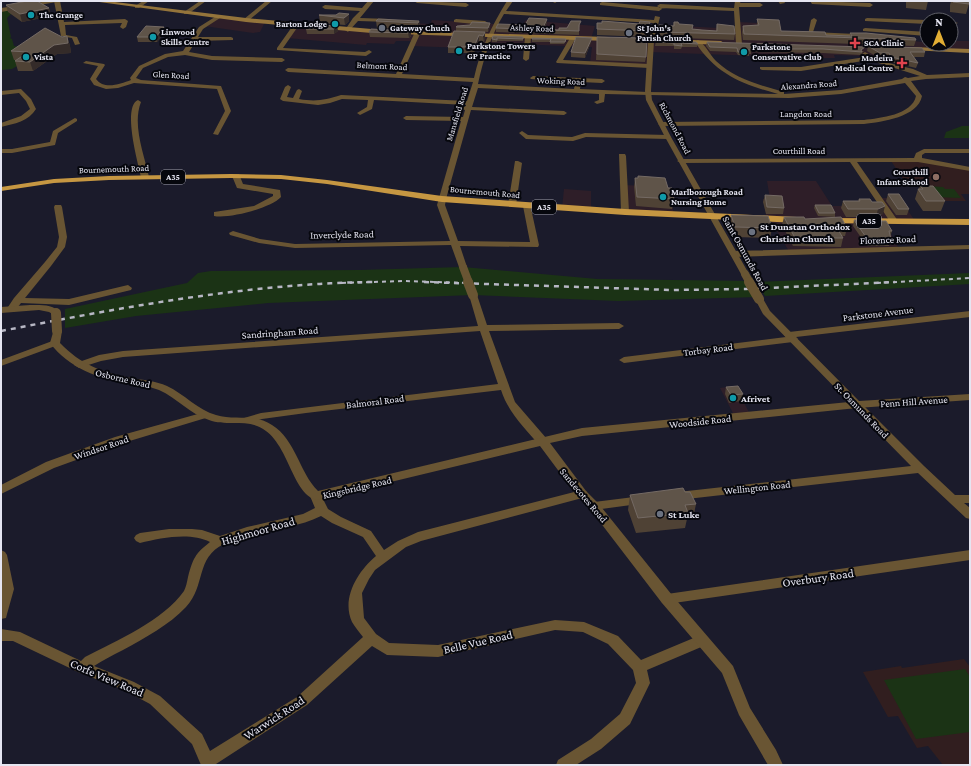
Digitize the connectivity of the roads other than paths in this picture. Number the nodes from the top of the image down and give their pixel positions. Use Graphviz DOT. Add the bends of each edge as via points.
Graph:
graph roads {
  1 [pos="58,1"];
  2 [pos="95,1"];
  3 [pos="146,1"];
  4 [pos="203,1"];
  5 [pos="269,1"];
  6 [pos="371,1"];
  7 [pos="417,1"];
  8 [pos="510,1"];
  9 [pos="812,2"];
  10 [pos="615,3"];
  11 [pos="602,4"];
  12 [pos="466,5"];
  13 [pos="760,5"];
  14 [pos="660,6"];
  15 [pos="737,6"];
  16 [pos="137,7"];
  17 [pos="324,8"];
  18 [pos="1,10"];
  19 [pos="363,10"];
  20 [pos="869,10"];
  21 [pos="503,12"];
  22 [pos="186,13"];
  23 [pos="218,17"];
  24 [pos="355,19"];
  25 [pos="246,20"];
  26 [pos="814,20"];
  27 [pos="919,20"];
  28 [pos="456,21"];
  29 [pos="656,22"];
  30 [pos="61,24"];
  31 [pos="495,24"];
  32 [pos="296,25"];
  33 [pos="123,27"];
  34 [pos="391,27"];
  35 [pos="348,30"];
  36 [pos="865,30"];
  37 [pos="387,32"];
  38 [pos="395,32"];
  39 [pos="919,33"];
  40 [pos="417,34"];
  41 [pos="490,36"];
  42 [pos="528,37"];
  43 [pos="573,38"];
  44 [pos="193,39"];
  45 [pos="230,39"];
  46 [pos="613,40"];
  47 [pos="629,40"];
  48 [pos="651,41"];
  49 [pos="725,43"];
  50 [pos="732,43"];
  51 [pos="76,44"];
  52 [pos="699,44"];
  53 [pos="739,44"];
  54 [pos="747,44"];
  55 [pos="865,49"];
  56 [pos="901,49"];
  57 [pos="970,51"];
  58 [pos="185,53"];
  59 [pos="367,54"];
  60 [pos="870,58"];
  61 [pos="526,59"];
  62 [pos="282,60"];
  63 [pos="86,63"];
  64 [pos="649,66"];
  65 [pos="762,68"];
  66 [pos="288,70"];
  67 [pos="970,75"];
  68 [pos="400,76"];
  69 [pos="926,77"];
  70 [pos="533,78"];
  71 [pos="905,79"];
  72 [pos="578,80"];
  73 [pos="134,81"];
  74 [pos="602,81"];
  75 [pos="475,83"];
  76 [pos="288,87"];
  77 [pos="299,91"];
  78 [pos="577,91"];
  79 [pos="602,92"];
  80 [pos="1,93"];
  81 [pos="648,94"];
  82 [pos="789,96"];
  83 [pos="371,99"];
  84 [pos="295,100"];
  85 [pos="138,102"];
  86 [pos="597,102"];
  87 [pos="469,106"];
  88 [pos="360,113"];
  89 [pos="564,113"];
  90 [pos="406,118"];
  91 [pos="465,119"];
  92 [pos="75,120"];
  93 [pos="661,124"];
  94 [pos="1,125"];
  95 [pos="522,133"];
  96 [pos="216,134"];
  97 [pos="668,137"];
  98 [pos="1,151"];
  99 [pos="970,151"];
  100 [pos="622,156"];
  101 [pos="852,160"];
  102 [pos="918,160"];
  103 [pos="681,161"];
  104 [pos="518,164"];
  105 [pos="970,169"];
  106 [pos="236,176"];
  107 [pos="146,177"];
  108 [pos="1,189"];
  109 [pos="442,199"];
  110 [pos="512,204"];
  111 [pos="527,206"];
  112 [pos="58,207"];
  113 [pos="625,212"];
  114 [pos="217,214"];
  115 [pos="713,217"];
  116 [pos="894,221"];
  117 [pos="970,222"];
  118 [pos="233,233"];
  119 [pos="453,243"];
  120 [pos="970,247"];
  121 [pos="734,254"];
  122 [pos="128,288"];
  123 [pos="759,299"];
  124 [pos="17,300"];
  125 [pos="1,310"];
  126 [pos="11,310"];
  127 [pos="970,314"];
  128 [pos="619,326"];
  129 [pos="484,329"];
  130 [pos="791,337"];
  131 [pos="55,343"];
  132 [pos="624,360"];
  133 [pos="1,363"];
  134 [pos="80,365"];
  135 [pos="504,386"];
  136 [pos="970,397"];
  137 [pos="857,405"];
  138 [pos="205,415"];
  139 [pos="248,420"];
  140 [pos="543,442"];
  141 [pos="920,469"];
  142 [pos="1,490"];
  143 [pos="582,494"];
  144 [pos="316,496"];
  145 [pos="670,497"];
  146 [pos="654,499"];
  147 [pos="953,499"];
  148 [pos="970,499"];
  149 [pos="594,506"];
  150 [pos="322,510"];
  151 [pos="970,515"];
  152 [pos="140,538"];
  153 [pos="219,541"];
  154 [pos="970,555"];
  155 [pos="1,556"];
  156 [pos="383,557"];
  157 [pos="666,599"];
  158 [pos="1,614"];
  159 [pos="1,635"];
  160 [pos="371,638"];
  161 [pos="701,641"];
  162 [pos="639,667"];
  163 [pos="83,668"];
  164 [pos="208,763"];
  165 [pos="563,765"];
  166 [pos="776,765"];
  1 -- 18 [label="street"];
  1 -- 30 [label="street"];
  2 -- 16 [label="main road"];
  3 -- 16 [label="street"];
  4 -- 22 [label="street"];
  5 -- 25 [label="street"];
  6 -- 19 [label="street"];
  7 -- 12 [label="street"];
  8 -- 21 [label="street, Mansfield Road"];
  9 -- 20 [label="street"];
  10 -- 11 [label="street"];
  10 -- 14 [label="street"];
  13 -- 15 [label="street"];
  14 -- 15 [label="street"];
  14 -- 29 [label="street, Richmond Road"];
  15 -- 53 [label="street"];
  16 -- 22 [label="main road"];
  17 -- 19 [label="street"];
  19 -- 24 [label="street"];
  20 -- 27 [label="street"];
  20 -- 36 [label="street"];
  21 -- 29 [label="street"];
  21 -- 31 [label="street, Mansfield Road"];
  22 -- 23 [label="main road"];
  23 -- 25 [label="main road"];
  23 -- 44 [label="street" via="201,28"];
  24 -- 34 [label="street" via="395,22"];
  24 -- 35 [label="street"];
  25 -- 32 [label="main road"];
  26 -- 36 [label="street" via="807,34 864,36"];
  28 -- 31 [label="street"];
  29 -- 48 [label="street, Richmond Road"];
  30 -- 33 [label="street" via="125,21"];
  30 -- 51 [label="street" via="64,36 74,37"];
  31 -- 41 [label="street, Mansfield Road"];
  32 -- 35 [label="main road"];
  32 -- 59 [label="street" via="277,49"];
  35 -- 37 [label="main road"];
  36 -- 39 [label="street"];
  38 -- 40 [label="main road, Ashley Road"];
  40 -- 41 [label="main road, Ashley Road"];
  40 -- 68 [label="street"];
  41 -- 42 [label="main road, Ashley Road"];
  41 -- 75 [label="street, Mansfield Road"];
  42 -- 43 [label="main road, Ashley Road"];
  42 -- 61 [label="street"];
  43 -- 46 [label="main road, Ashley Road"];
  43 -- 64 [label="street" via="559,62"];
  44 -- 45 [label="street"];
  44 -- 58 [label="street"];
  47 -- 48 [label="main road"];
  48 -- 52 [label="main road"];
  48 -- 64 [label="street, Richmond Road"];
  49 -- 52 [label="main road"];
  50 -- 53 [label="main road"];
  52 -- 82 [label="street" via="710,60 722,71 756,86"];
  53 -- 54 [label="main road"];
  55 -- 60 [label="street"];
  56 -- 57 [label="main road"];
  58 -- 62 [label="street, Glen Road" via="212,58"];
  58 -- 73 [label="street, Glen Road" via="167,55 142,67 133,78"];
  60 -- 65 [label="street" via="801,69"];
  60 -- 69 [label="street" via="918,72"];
  63 -- 73 [label="street" via="105,66 93,79 99,86 116,87"];
  64 -- 81 [label="street, Richmond Road"];
  66 -- 68 [label="street, Belmont Road"];
  67 -- 69 [label="street, Alexandra Road"];
  68 -- 75 [label="street, Belmont Road"];
  69 -- 71 [label="street, Alexandra Road"];
  70 -- 72 [label="street"];
  71 -- 82 [label="street, Alexandra Road" via="841,92"];
  71 -- 93 [label="street, Langdon Road" via="919,96 918,101 909,111 880,120 843,123"];
  72 -- 74 [label="street"];
  72 -- 78 [label="street"];
  73 -- 96 [label="street, Glen Road" via="219,87 228,111"];
  75 -- 78 [label="street, Woking Road"];
  75 -- 87 [label="street, Mansfield Road"];
  76 -- 84 [label="street" via="283,99"];
  77 -- 84 [label="street"];
  78 -- 79 [label="street, Woking Road"];
  79 -- 81 [label="street, Woking Road"];
  79 -- 86 [label="street" via="602,101"];
  80 -- 94 [label="street" via="21,91 33,109 26,116"];
  81 -- 82 [label="street, Alexandra Road"];
  81 -- 93 [label="street, Richmond Road" via="648,100"];
  83 -- 84 [label="street" via="341,97 336,100 314,102"];
  83 -- 87 [label="street" via="405,101 418,106"];
  83 -- 88 [label="street" via="370,108"];
  85 -- 107 [label="street" via="134,120"];
  87 -- 89 [label="street"];
  87 -- 91 [label="street, Mansfield Road"];
  90 -- 91 [label="street"];
  91 -- 109 [label="street, Mansfield Road"];
  92 -- 98 [label="street" via="55,132 54,146"];
  93 -- 97 [label="street, Richmond Road"];
  95 -- 97 [label="street" via="526,137 573,139 585,136"];
  97 -- 103 [label="street, Richmond Road"];
  99 -- 102 [label="street" via="924,151 918,154"];
  100 -- 113 [label="street"];
  101 -- 102 [label="street, Courthill Road"];
  101 -- 103 [label="street, Courthill Road"];
  101 -- 116 [label="street"];
  102 -- 105 [label="street, Courthill Road"];
  103 -- 115 [label="street, Richmond Road"];
  104 -- 110 [label="street"];
  106 -- 107 [label="highway, Bournemouth Road / A35"];
  106 -- 109 [label="highway, Bournemouth Road / A35" via="304,179"];
  106 -- 114 [label="street" via="240,186 277,192 277,197 272,202 239,212"];
  107 -- 108 [label="highway, Bournemouth Road / A35" via="54,181"];
  109 -- 110 [label="highway, Bournemouth Road / A35"];
  109 -- 119 [label="street, Sandecotes Road" via="441,205"];
  110 -- 111 [label="highway, Bournemouth Road / A35"];
  111 -- 113 [label="highway, Bournemouth Road / A35"];
  111 -- 119 [label="street, Inverclyde Road" via="536,245"];
  112 -- 124 [label="street" via="63,242 56,255"];
  113 -- 115 [label="highway, Bournemouth Road / A35"];
  115 -- 116 [label="highway, Bournemouth Road / A35"];
  115 -- 121 [label="street, Saint Osmunds Road"];
  116 -- 117 [label="highway, Bournemouth Road / A35"];
  118 -- 119 [label="street, Inverclyde Road" via="259,241 295,246"];
  119 -- 129 [label="street, Sandecotes Road, bridge"];
  120 -- 121 [label="street, Florence Road"];
  121 -- 123 [label="street, Saint Osmunds Road, bridge"];
  122 -- 124 [label="street" via="69,302"];
  123 -- 130 [label="street, St. Osmunds Road" via="766,312"];
  124 -- 126 [label="street"];
  125 -- 126 [label="street"];
  126 -- 131 [label="street, bridge" via="53,310 56,313"];
  127 -- 130 [label="street, Parkstone Avenue" via="882,323"];
  128 -- 129 [label="street, Sandringham Road"];
  129 -- 134 [label="street, Sandringham Road" via="123,354 99,358"];
  129 -- 135 [label="street, Sandecotes Road"];
  130 -- 132 [label="street, Torbay Road"];
  130 -- 137 [label="street, St. Osmunds Road"];
  131 -- 133 [label="street"];
  131 -- 134 [label="street, Osborne Road"];
  134 -- 138 [label="street, Osborne Road" via="103,376 164,389"];
  135 -- 139 [label="street, Balmoral Road" via="306,410"];
  135 -- 140 [label="street, Sandecotes Road" via="516,412"];
  136 -- 137 [label="street, Penn Hill Avenue"];
  137 -- 140 [label="street, Woodside Road" via="582,432"];
  137 -- 141 [label="street, St. Osmunds Road"];
  138 -- 139 [label="street, Kingsbridge Road" via="219,419"];
  138 -- 142 [label="street, Windsor Road" via="126,438 50,465"];
  139 -- 144 [label="street, Kingsbridge Road" via="258,422 277,434 304,482"];
  140 -- 143 [label="street, Sandecotes Road"];
  140 -- 144 [label="street, Kingsbridge Road"];
  141 -- 145 [label="street, Wellington Road"];
  141 -- 147 [label="street, St. Osmunds Road"];
  143 -- 149 [label="street, Sandecotes Road"];
  143 -- 156 [label="street, Belle Vue Road" via="418,537"];
  144 -- 150 [label="street"];
  146 -- 149 [label="street"];
  147 -- 148 [label="street"];
  147 -- 151 [label="street, St. Osmunds Road"];
  149 -- 157 [label="street, Sandecotes Road"];
  150 -- 153 [label="street, Highmoor Road" via="306,518"];
  150 -- 156 [label="street" via="329,516 366,533"];
  152 -- 153 [label="street" via="153,535 207,534"];
  153 -- 163 [label="street, Highmoor Road" via="202,555 191,591 182,603 154,625 90,661"];
  154 -- 157 [label="street, Overbury Road"];
  155 -- 158 [label="street" via="8,589"];
  156 -- 160 [label="street, Belle Vue Road" via="364,576 356,593 358,620"];
  157 -- 161 [label="street, Sandecotes Road"];
  159 -- 163 [label="street, Corfe View Road" via="14,636"];
  160 -- 162 [label="street, Belle Vue Road" via="387,649 438,651 555,625 584,627 613,640"];
  160 -- 164 [label="street, Warwick Road" via="302,702"];
  161 -- 162 [label="street"];
  161 -- 166 [label="street, Sandecotes Road" via="728,670 744,711"];
  162 -- 165 [label="street" via="643,683 625,719 596,744"];
  163 -- 164 [label="street, Corfe View Road" via="129,686 155,700 198,739"];
}
